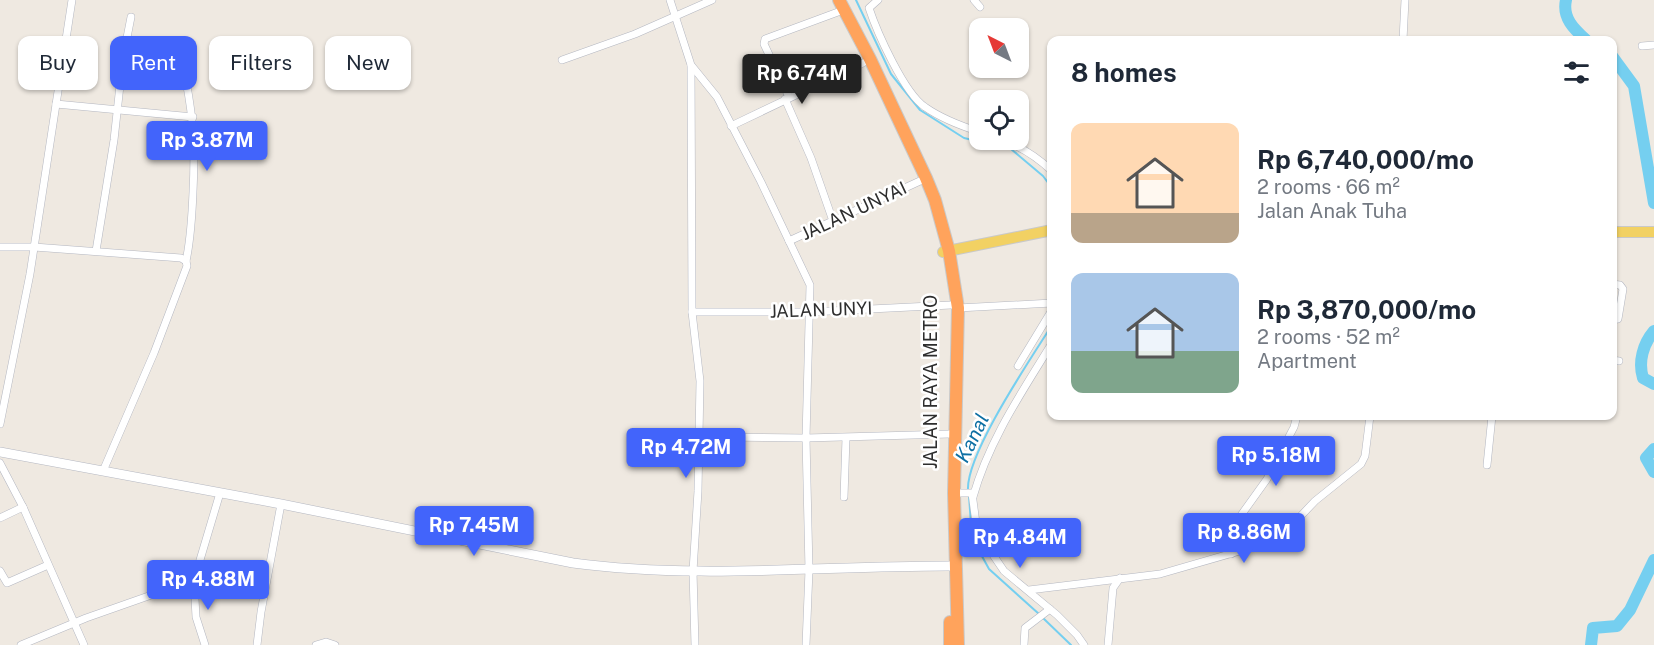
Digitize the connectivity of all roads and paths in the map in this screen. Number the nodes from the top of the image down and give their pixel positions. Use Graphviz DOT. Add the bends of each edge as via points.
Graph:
graph roads {
  1 [pos="72,0"];
  2 [pos="670,0"];
  3 [pos="711,0"];
  4 [pos="878,0"];
  5 [pos="974,0"];
  6 [pos="1405,0"];
  7 [pos="837,4"];
  8 [pos="980,8"];
  9 [pos="131,17"];
  10 [pos="676,17"];
  11 [pos="1403,36"];
  12 [pos="1654,45"];
  13 [pos="1642,46"];
  14 [pos="562,60"];
  15 [pos="863,63"];
  16 [pos="691,65"];
  17 [pos="188,90"];
  18 [pos="787,98"];
  19 [pos="56,104"];
  20 [pos="117,111"];
  21 [pos="192,117"];
  22 [pos="731,126"];
  23 [pos="969,128"];
  24 [pos="1025,150"];
  25 [pos="1047,166"];
  26 [pos="920,181"];
  27 [pos="833,221"];
  28 [pos="1047,231"];
  29 [pos="1617,232"];
  30 [pos="1652,232"];
  31 [pos="789,241"];
  32 [pos="0,247"];
  33 [pos="34,247"];
  34 [pos="96,251"];
  35 [pos="946,251"];
  36 [pos="186,261"];
  37 [pos="1617,285"];
  38 [pos="1047,303"];
  39 [pos="954,307"];
  40 [pos="692,312"];
  41 [pos="810,312"];
  42 [pos="1047,318"];
  43 [pos="1617,319"];
  44 [pos="1047,352"];
  45 [pos="1018,366"];
  46 [pos="4,393"];
  47 [pos="1296,420"];
  48 [pos="1370,420"];
  49 [pos="1492,420"];
  50 [pos="0,424"];
  51 [pos="950,434"];
  52 [pos="700,435"];
  53 [pos="806,438"];
  54 [pos="846,438"];
  55 [pos="0,452"];
  56 [pos="0,463"];
  57 [pos="1487,465"];
  58 [pos="103,471"];
  59 [pos="220,493"];
  60 [pos="956,493"];
  61 [pos="972,495"];
  62 [pos="844,497"];
  63 [pos="281,504"];
  64 [pos="23,507"];
  65 [pos="0,518"];
  66 [pos="1231,554"];
  67 [pos="48,565"];
  68 [pos="953,566"];
  69 [pos="809,570"];
  70 [pos="0,571"];
  71 [pos="693,571"];
  72 [pos="1120,578"];
  73 [pos="194,580"];
  74 [pos="1029,590"];
  75 [pos="1048,610"];
  76 [pos="74,623"];
  77 [pos="21,645"];
  78 [pos="84,645"];
  79 [pos="205,645"];
  80 [pos="257,645"];
  81 [pos="316,645"];
  82 [pos="335,645"];
  83 [pos="695,645"];
  84 [pos="806,645"];
  85 [pos="950,645"];
  86 [pos="958,645"];
  87 [pos="1024,645"];
  88 [pos="1084,645"];
  89 [pos="1108,645"];
  1 -- 19 [label="street"];
  2 -- 10 [label="street"];
  3 -- 10 [label="street"];
  4 -- 23 [label="street" via="869,8 902,79 923,106"];
  5 -- 8 [label="street"];
  6 -- 11 [label="street"];
  7 -- 15 [label="highway"];
  7 -- 18 [label="street" via="765,39"];
  7 -- 35 [label="highway" via="870,59 926,178"];
  9 -- 20 [label="street"];
  10 -- 14 [label="street"];
  10 -- 16 [label="street"];
  12 -- 13 [label="street"];
  15 -- 18 [label="street"];
  15 -- 26 [label="highway"];
  16 -- 22 [label="street" via="717,97"];
  16 -- 40 [label="street"];
  17 -- 21 [label="street"];
  18 -- 22 [label="street"];
  18 -- 27 [label="street"];
  19 -- 20 [label="street"];
  19 -- 33 [label="street"];
  20 -- 21 [label="street"];
  20 -- 34 [label="street"];
  21 -- 36 [label="street" via="195,156"];
  22 -- 31 [label="street"];
  24 -- 25 [label="street"];
  26 -- 27 [label="street, JALAN UNYAI"];
  26 -- 35 [label="highway"];
  27 -- 31 [label="street, JALAN UNYAI"];
  28 -- 35 [label="main road"];
  29 -- 30 [label="main road"];
  31 -- 41 [label="street" via="810,285"];
  32 -- 33 [label="street"];
  33 -- 34 [label="street"];
  33 -- 46 [label="street"];
  34 -- 36 [label="street"];
  35 -- 39 [label="highway"];
  36 -- 58 [label="street" via="154,353"];
  37 -- 43 [label="street" via="1623,288"];
  38 -- 39 [label="street, JALAN UNYI"];
  39 -- 41 [label="street, JALAN UNYI"];
  39 -- 51 [label="highway, JALAN RAYA METRO"];
  39 -- 60 [label="highway" via="958,387"];
  40 -- 41 [label="street, JALAN UNYI"];
  40 -- 52 [label="street" via="700,381"];
  41 -- 53 [label="street"];
  42 -- 45 [label="street"];
  44 -- 61 [label="street" via="991,447"];
  46 -- 50 [label="street"];
  47 -- 66 [label="street" via="1267,478 1234,525"];
  48 -- 66 [label="street" via="1361,464 1315,501 1283,537"];
  49 -- 57 [label="street"];
  51 -- 54 [label="street"];
  51 -- 68 [label="highway, JALAN RAYA METRO"];
  52 -- 53 [label="street"];
  52 -- 71 [label="street"];
  53 -- 54 [label="street"];
  53 -- 69 [label="street"];
  54 -- 62 [label="street"];
  55 -- 58 [label="street"];
  56 -- 64 [label="street"];
  58 -- 59 [label="street"];
  59 -- 63 [label="street"];
  59 -- 73 [label="street"];
  60 -- 61 [label="street"];
  60 -- 68 [label="highway"];
  61 -- 74 [label="street" via="976,523 987,546 1004,571"];
  63 -- 71 [label="street" via="573,563"];
  63 -- 80 [label="street"];
  64 -- 65 [label="street"];
  64 -- 67 [label="street"];
  66 -- 72 [label="street" via="1170,572"];
  67 -- 70 [label="street" via="7,583"];
  67 -- 76 [label="street"];
  68 -- 69 [label="street"];
  68 -- 85 [label="highway, JALAN RAYA METRO"];
  68 -- 86 [label="highway"];
  69 -- 71 [label="street"];
  69 -- 84 [label="street"];
  71 -- 83 [label="street"];
  72 -- 74 [label="street"];
  72 -- 89 [label="street" via="1113,588"];
  73 -- 76 [label="street"];
  73 -- 79 [label="street" via="196,617"];
  74 -- 75 [label="street"];
  75 -- 87 [label="street" via="1025,628"];
  75 -- 88 [label="street" via="1077,634"];
  76 -- 77 [label="street"];
  76 -- 78 [label="street"];
  81 -- 82 [label="street"];
}
